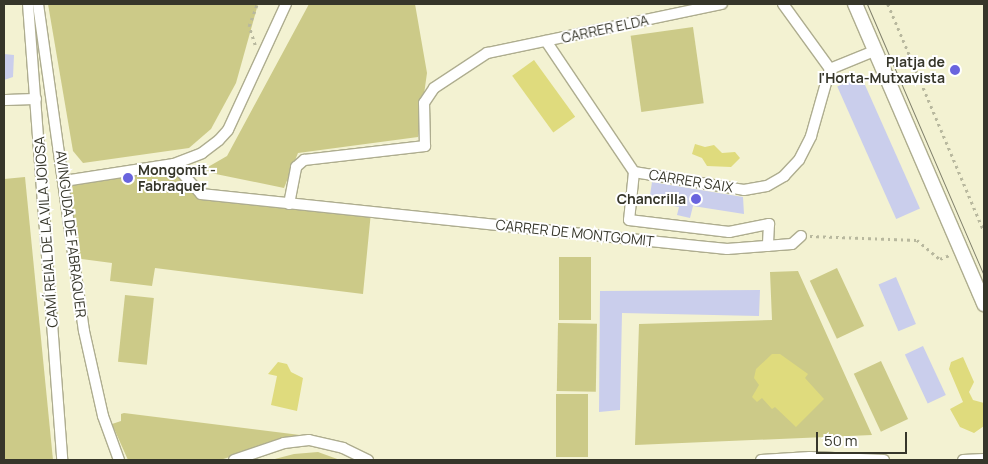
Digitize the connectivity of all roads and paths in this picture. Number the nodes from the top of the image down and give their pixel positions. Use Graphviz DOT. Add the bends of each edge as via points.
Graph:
graph roads {
  1 [pos="28,4"];
  2 [pos="38,4"];
  3 [pos="257,4"];
  4 [pos="286,4"];
  5 [pos="722,4"];
  6 [pos="783,4"];
  7 [pos="855,4"];
  8 [pos="888,4"];
  9 [pos="546,41"];
  10 [pos="874,51"];
  11 [pos="260,61"];
  12 [pos="830,69"];
  13 [pos="36,99"];
  14 [pos="4,100"];
  15 [pos="174,164"];
  16 [pos="634,172"];
  17 [pos="64,181"];
  18 [pos="290,204"];
  19 [pos="984,232"];
  20 [pos="801,236"];
  21 [pos="768,246"];
  22 [pos="961,251"];
  23 [pos="984,304"];
  24 [pos="984,459"];
  25 [pos="62,460"];
  26 [pos="119,460"];
  27 [pos="234,460"];
  28 [pos="368,460"];
  29 [pos="761,460"];
  30 [pos="884,460"];
  31 [pos="962,460"];
  1 -- 13 [label="street, CAMÍ REIAL DE LA VILA JOIOSA"];
  2 -- 17 [label="street, AVINGUDA DE FABRAQUER"];
  3 -- 11 [label="path" via="249,26"];
  4 -- 11 [label="street"];
  5 -- 9 [label="street, CARRER ELDA"];
  6 -- 12 [label="street"];
  7 -- 10 [label="street"];
  8 -- 19 [label="path"];
  9 -- 16 [label="street, CARRER SAIX"];
  9 -- 18 [label="street, CARRER ELDA" via="487,53 434,88 424,103 425,146 304,160 296,167"];
  10 -- 12 [label="street"];
  10 -- 22 [label="street"];
  11 -- 15 [label="street" via="228,130 202,153"];
  12 -- 16 [label="street, CARRER SAIX" via="811,136 799,160 784,176 767,186 744,190"];
  13 -- 14 [label="street"];
  13 -- 25 [label="street, CAMÍ REIAL DE LA VILA JOIOSA"];
  15 -- 17 [label="street"];
  15 -- 18 [label="street, CARRER DE MONTGOMIT" via="201,194"];
  16 -- 21 [label="street" via="629,220 729,232 769,224"];
  17 -- 26 [label="street, AVINGUDA DE FABRAQUER" via="84,331 104,416"];
  18 -- 21 [label="street, CARRER DE MONTGOMIT" via="727,249"];
  20 -- 21 [label="street, CARRER DE MONTGOMIT" via="792,244"];
  20 -- 22 [label="path" via="916,240 940,259"];
  22 -- 23 [label="street"];
  24 -- 31 [label="street"];
  27 -- 28 [label="street" via="284,444 309,440 343,448"];
  29 -- 30 [label="street" via="810,457"];
}
